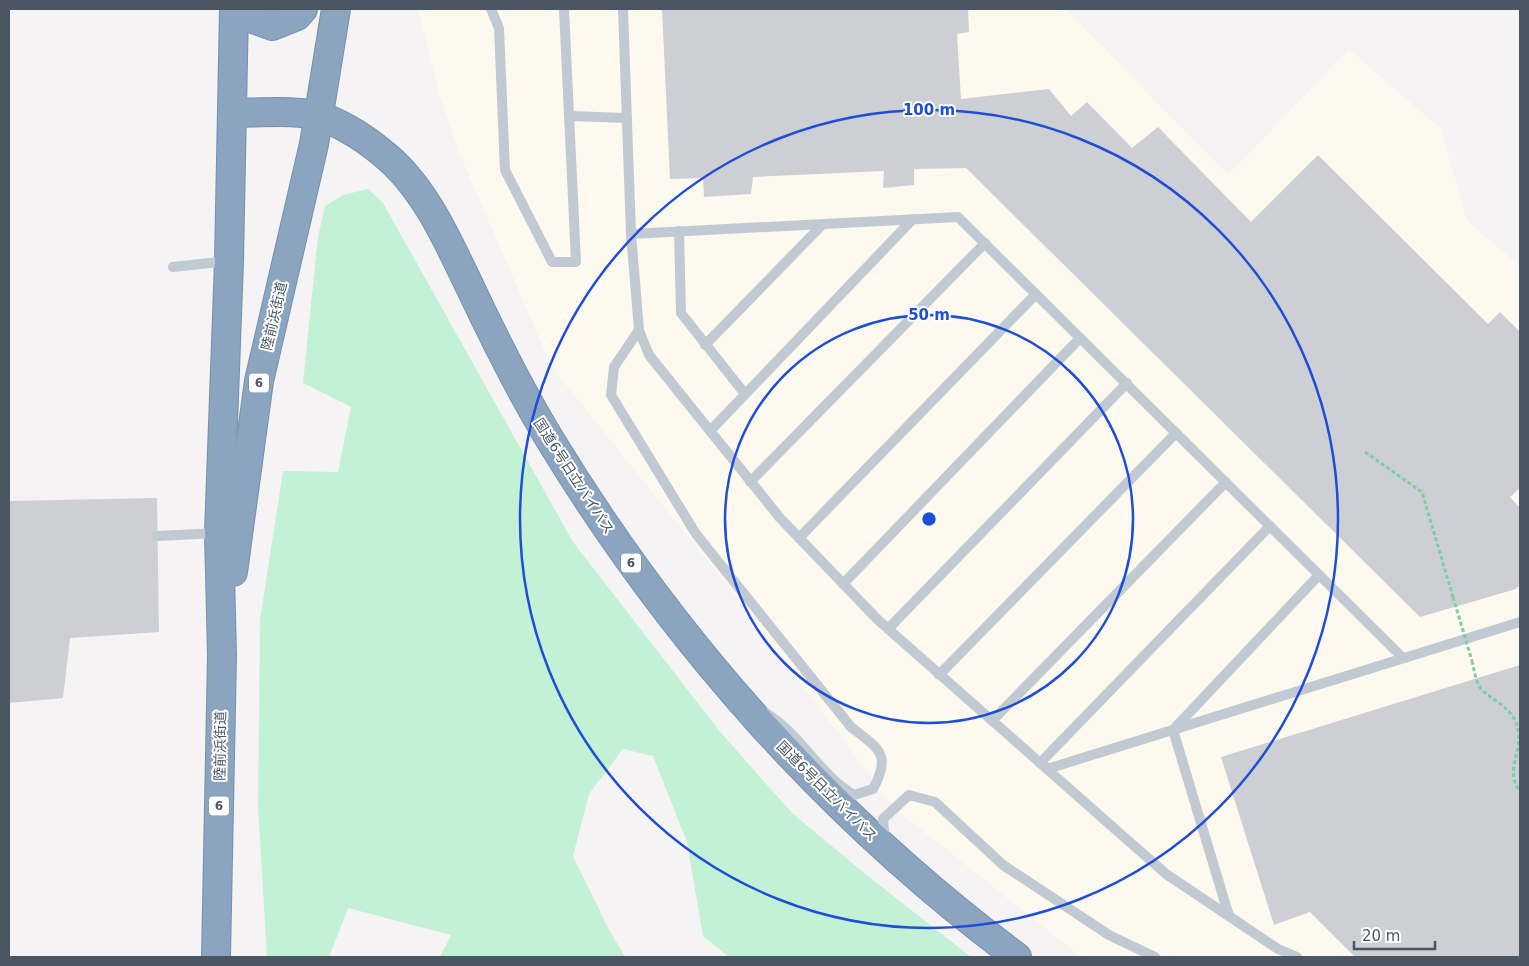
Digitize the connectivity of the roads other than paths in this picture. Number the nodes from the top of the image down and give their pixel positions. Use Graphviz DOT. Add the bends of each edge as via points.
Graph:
graph roads {
  1 [pos="234,9"];
  2 [pos="242,9"];
  3 [pos="303,9"];
  4 [pos="336,9"];
  5 [pos="491,9"];
  6 [pos="564,9"];
  7 [pos="623,9"];
  8 [pos="232,113"];
  9 [pos="320,116"];
  10 [pos="569,116"];
  11 [pos="627,118"];
  12 [pos="913,219"];
  13 [pos="823,224"];
  14 [pos="679,231"];
  15 [pos="631,234"];
  16 [pos="985,243"];
  17 [pos="229,261"];
  18 [pos="173,267"];
  19 [pos="1036,294"];
  20 [pos="639,330"];
  21 [pos="1080,338"];
  22 [pos="705,345"];
  23 [pos="1126,383"];
  24 [pos="745,394"];
  25 [pos="710,431"];
  26 [pos="1176,433"];
  27 [pos="750,482"];
  28 [pos="1226,482"];
  29 [pos="1270,526"];
  30 [pos="219,533"];
  31 [pos="157,536"];
  32 [pos="799,538"];
  33 [pos="1319,575"];
  34 [pos="843,584"];
  35 [pos="1520,622"];
  36 [pos="888,628"];
  37 [pos="222,655"];
  38 [pos="1403,658"];
  39 [pos="939,675"];
  40 [pos="729,690"];
  41 [pos="992,721"];
  42 [pos="1173,730"];
  43 [pos="1044,766"];
  44 [pos="886,850"];
  45 [pos="1229,916"];
  46 [pos="216,957"];
  47 [pos="1017,957"];
  48 [pos="1155,957"];
  49 [pos="1297,957"];
  1 -- 8 [label="highway, 陸前浜街道 / 6"];
  2 -- 3 [label="highway" via="253,19 272,26 297,16"];
  4 -- 9 [label="highway, 陸前浜街道 / 6"];
  5 -- 10 [label="lane" via="499,28 505,170 552,262 576,262"];
  6 -- 10 [label="lane"];
  7 -- 11 [label="lane"];
  8 -- 9 [label="highway, 国道6号日立バイパス / 6" via="277,112"];
  8 -- 17 [label="highway, 陸前浜街道 / 6"];
  9 -- 37 [label="highway, 陸前浜街道 / 6" via="259,381"];
  9 -- 40 [label="highway, 国道6号日立バイパス / 6" via="352,132 379,151 395,164 426,202 520,392 590,506"];
  10 -- 11 [label="lane"];
  11 -- 15 [label="lane"];
  12 -- 13 [label="lane"];
  12 -- 16 [label="lane" via="958,216"];
  12 -- 24 [label="lane"];
  13 -- 14 [label="lane"];
  13 -- 22 [label="lane"];
  14 -- 15 [label="lane"];
  14 -- 22 [label="lane" via="681,313"];
  15 -- 20 [label="lane"];
  16 -- 19 [label="lane"];
  16 -- 27 [label="lane"];
  17 -- 18 [label="lane"];
  17 -- 30 [label="highway, 陸前浜街道 / 6"];
  19 -- 21 [label="lane"];
  19 -- 32 [label="lane"];
  20 -- 25 [label="lane" via="649,355"];
  20 -- 40 [label="lane" via="614,368 611,395 696,534 852,726 875,746 883,758 881,774 873,789 854,795 840,786 780,722"];
  21 -- 23 [label="lane"];
  21 -- 34 [label="lane"];
  22 -- 24 [label="lane"];
  23 -- 26 [label="lane"];
  23 -- 36 [label="lane"];
  24 -- 25 [label="lane"];
  25 -- 27 [label="lane"];
  26 -- 28 [label="lane"];
  26 -- 39 [label="lane"];
  27 -- 32 [label="lane"];
  28 -- 29 [label="lane"];
  28 -- 41 [label="lane"];
  29 -- 33 [label="lane"];
  29 -- 43 [label="lane"];
  30 -- 31 [label="lane"];
  30 -- 37 [label="highway, 陸前浜街道 / 6"];
  32 -- 34 [label="lane"];
  33 -- 38 [label="lane"];
  33 -- 42 [label="lane"];
  34 -- 36 [label="lane"];
  35 -- 38 [label="lane"];
  36 -- 39 [label="lane"];
  37 -- 46 [label="highway, 陸前浜街道 / 6"];
  38 -- 42 [label="lane"];
  39 -- 41 [label="lane"];
  40 -- 44 [label="highway, 国道6号日立バイパス / 6"];
  41 -- 43 [label="lane"];
  42 -- 43 [label="lane"];
  42 -- 45 [label="lane"];
  43 -- 45 [label="lane" via="1166,874"];
  44 -- 47 [label="highway, 国道6号日立バイパス / 6"];
  44 -- 48 [label="lane" via="884,819 909,795 935,802 1003,865 1109,936"];
  45 -- 49 [label="lane" via="1278,949"];
}
